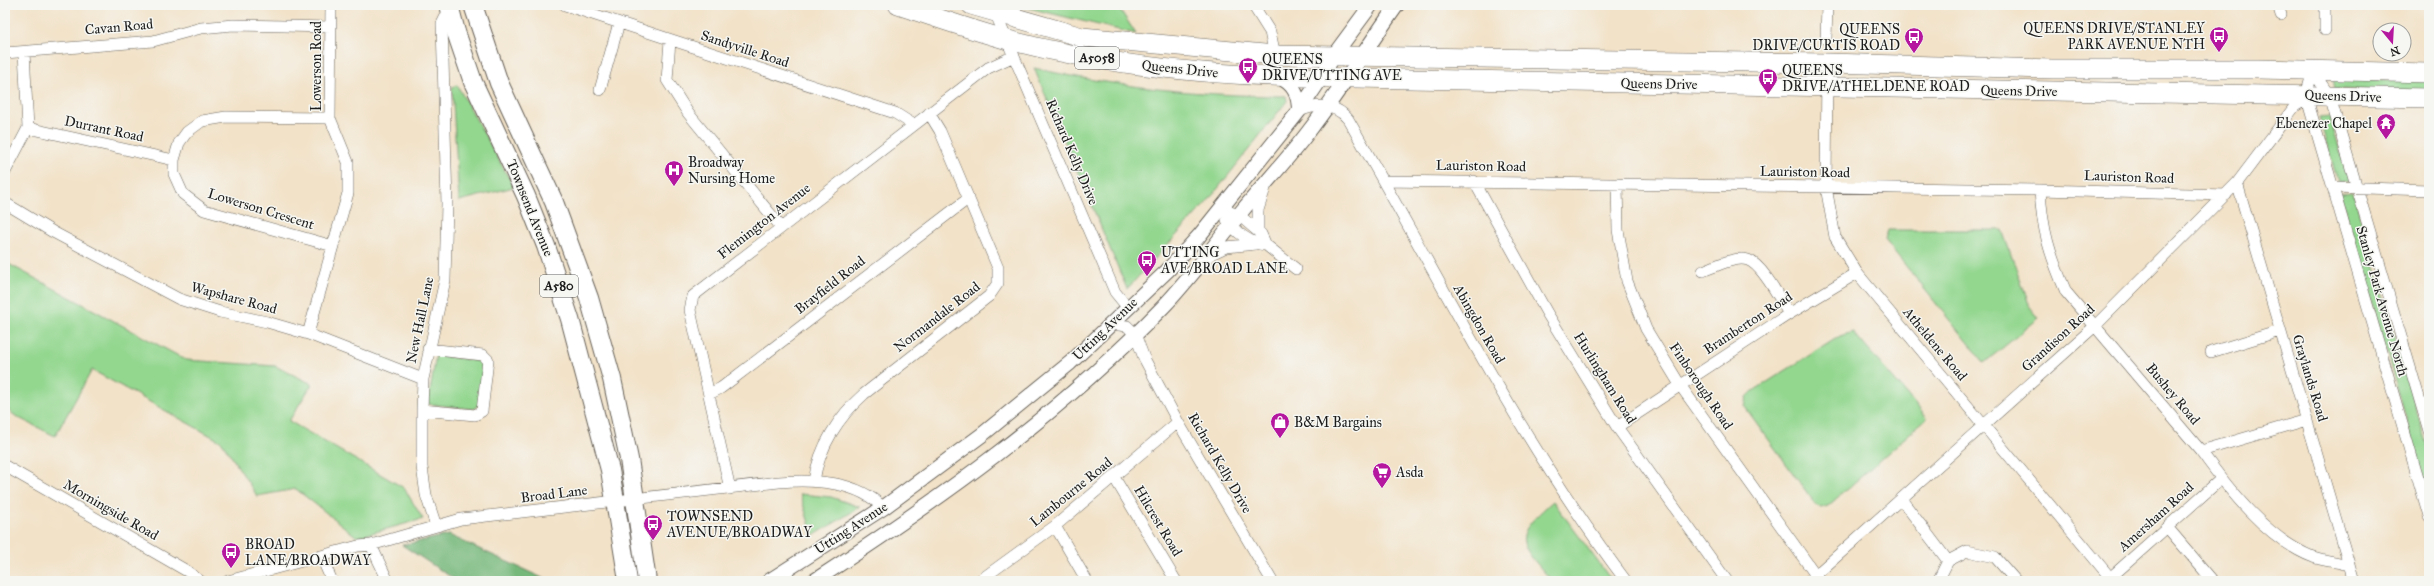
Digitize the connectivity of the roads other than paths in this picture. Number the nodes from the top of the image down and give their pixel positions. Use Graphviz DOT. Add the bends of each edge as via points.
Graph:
graph roads {
  1 [pos="331,5"];
  2 [pos="473,5"];
  3 [pos="565,5"];
  4 [pos="898,5"];
  5 [pos="971,5"];
  6 [pos="1253,5"];
  7 [pos="1371,5"];
  8 [pos="1397,5"];
  9 [pos="1828,5"];
  10 [pos="2325,5"];
  11 [pos="450,6"];
  12 [pos="994,9"];
  13 [pos="619,23"];
  14 [pos="331,27"];
  15 [pos="2325,30"];
  16 [pos="1826,39"];
  17 [pos="670,41"];
  18 [pos="1011,48"];
  19 [pos="24,52"];
  20 [pos="5,53"];
  21 [pos="1334,55"];
  22 [pos="1362,55"];
  23 [pos="1275,56"];
  24 [pos="1826,63"];
  25 [pos="2313,71"];
  26 [pos="2429,73"];
  27 [pos="1279,77"];
  28 [pos="1322,77"];
  29 [pos="1346,77"];
  30 [pos="1827,88"];
  31 [pos="600,90"];
  32 [pos="2306,97"];
  33 [pos="2330,97"];
  34 [pos="2429,98"];
  35 [pos="1327,106"];
  36 [pos="1299,110"];
  37 [pos="929,113"];
  38 [pos="330,118"];
  39 [pos="914,125"];
  40 [pos="28,128"];
  41 [pos="174,160"];
  42 [pos="5,172"];
  43 [pos="1383,181"];
  44 [pos="1474,181"];
  45 [pos="2238,183"];
  46 [pos="1266,184"];
  47 [pos="1617,184"];
  48 [pos="1826,187"];
  49 [pos="2333,187"];
  50 [pos="2357,188"];
  51 [pos="2040,190"];
  52 [pos="2429,190"];
  53 [pos="2226,195"];
  54 [pos="968,198"];
  55 [pos="5,203"];
  56 [pos="1220,209"];
  57 [pos="1235,220"];
  58 [pos="781,227"];
  59 [pos="1258,231"];
  60 [pos="1261,245"];
  61 [pos="333,246"];
  62 [pos="1206,257"];
  63 [pos="1296,269"];
  64 [pos="1703,271"];
  65 [pos="1857,273"];
  66 [pos="1128,308"];
  67 [pos="1789,314"];
  68 [pos="1111,324"];
  69 [pos="2095,326"];
  70 [pos="2280,331"];
  71 [pos="308,334"];
  72 [pos="1135,334"];
  73 [pos="1124,345"];
  74 [pos="428,349"];
  75 [pos="2210,352"];
  76 [pos="1144,358"];
  77 [pos="423,379"];
  78 [pos="1680,385"];
  79 [pos="709,394"];
  80 [pos="422,410"];
  81 [pos="2307,420"];
  82 [pos="1178,422"];
  83 [pos="1983,424"];
  84 [pos="1616,427"];
  85 [pos="2429,431"];
  86 [pos="2201,451"];
  87 [pos="5,466"];
  88 [pos="1114,477"];
  89 [pos="2221,479"];
  90 [pos="814,481"];
  91 [pos="730,488"];
  92 [pos="1901,499"];
  93 [pos="635,500"];
  94 [pos="616,502"];
  95 [pos="883,508"];
  96 [pos="2429,516"];
  97 [pos="436,526"];
  98 [pos="1056,526"];
  99 [pos="2167,527"];
  100 [pos="371,545"];
  101 [pos="321,556"];
  102 [pos="1948,561"];
  103 [pos="2349,565"];
  104 [pos="1815,579"];
  105 [pos="2112,580"];
  106 [pos="200,581"];
  107 [pos="228,581"];
  108 [pos="332,581"];
  109 [pos="388,581"];
  110 [pos="628,581"];
  111 [pos="647,581"];
  112 [pos="769,581"];
  113 [pos="814,581"];
  114 [pos="978,581"];
  115 [pos="1087,581"];
  116 [pos="1176,581"];
  117 [pos="1272,581"];
  118 [pos="1626,581"];
  119 [pos="1727,581"];
  120 [pos="1938,581"];
  121 [pos="2016,581"];
  122 [pos="2212,581"];
  123 [pos="2354,581"];
  1 -- 14 [label="street, Lowerson Road"];
  2 -- 93 [label="main road, Townsend Avenue / A580" via="499,83 554,202 589,298 612,379 630,459"];
  3 -- 13 [label="street, Sandyville Road"];
  4 -- 18 [label="highway, Queens Drive / A5058"];
  5 -- 12 [label="highway, Queens Drive / A5058"];
  6 -- 23 [label="street" via="1270,32"];
  7 -- 21 [label="street, Utting Avenue"];
  8 -- 22 [label="street, Utting Avenue"];
  9 -- 16 [label="street"];
  10 -- 15 [label="street"];
  11 -- 74 [label="street, New Hall Lane" via="442,24 447,204 445,280"];
  11 -- 94 [label="main road, Townsend Avenue / A580" via="473,82 506,150 546,246 586,376"];
  12 -- 18 [label="street, Richard Kelly Drive"];
  12 -- 23 [label="highway, Queens Drive / A5058" via="1082,37"];
  13 -- 17 [label="street, Sandyville Road"];
  13 -- 31 [label="street"];
  14 -- 19 [label="street, Cavan Road" via="234,25 201,28 153,41"];
  14 -- 38 [label="street, Lowerson Road"];
  17 -- 39 [label="street, Sandyville Road" via="894,113"];
  17 -- 58 [label="street" via="667,80 688,113"];
  18 -- 27 [label="highway, Queens Drive / A5058" via="1188,72"];
  18 -- 37 [label="street, Flemington Avenue"];
  18 -- 66 [label="street, Richard Kelly Drive" via="1115,292"];
  19 -- 20 [label="street, Cavan Road"];
  19 -- 40 [label="street"];
  21 -- 22 [label="highway, Queens Drive / A5058"];
  21 -- 23 [label="highway, Queens Drive / A5058"];
  21 -- 28 [label="street, Utting Avenue"];
  22 -- 24 [label="highway, Queens Drive / A5058"];
  22 -- 29 [label="street, Utting Avenue"];
  24 -- 25 [label="highway, Queens Drive / A5058" via="2052,69"];
  24 -- 30 [label="street, Atheldene Road"];
  25 -- 26 [label="highway, Queens Drive / A5058"];
  25 -- 32 [label="street"];
  25 -- 33 [label="street, Stanley Park Avenue North"];
  27 -- 28 [label="highway, Queens Drive / A5058"];
  27 -- 36 [label="street" via="1288,82 1296,92"];
  28 -- 29 [label="highway, Queens Drive / A5058"];
  28 -- 36 [label="street, Utting Avenue"];
  29 -- 30 [label="highway, Queens Drive / A5058"];
  29 -- 35 [label="street, Utting Avenue"];
  30 -- 32 [label="highway, Queens Drive / A5058"];
  30 -- 48 [label="street, Atheldene Road"];
  32 -- 33 [label="highway, Queens Drive / A5058"];
  32 -- 45 [label="street, Grandison Road" via="2295,106"];
  32 -- 49 [label="street, Stanley Park Avenue North"];
  33 -- 34 [label="highway, Queens Drive / A5058"];
  33 -- 50 [label="street, Stanley Park Avenue North"];
  35 -- 36 [label="street"];
  35 -- 43 [label="street, Abingdon Road" via="1338,109 1348,119"];
  35 -- 46 [label="street, Utting Avenue"];
  36 -- 56 [label="street, Utting Avenue"];
  37 -- 39 [label="street, Flemington Avenue"];
  37 -- 54 [label="street, Normandale Road" via="940,131"];
  38 -- 41 [label="street, Lowerson Crescent" via="202,120 186,132 179,143"];
  38 -- 61 [label="street, Lowerson Road" via="343,145 349,179 348,193"];
  39 -- 58 [label="street, Flemington Avenue"];
  40 -- 41 [label="street, Durrant Road"];
  40 -- 42 [label="street"];
  41 -- 61 [label="street, Lowerson Crescent" via="174,174 183,194 204,210"];
  43 -- 44 [label="street, Lauriston Road"];
  43 -- 118 [label="street, Abingdon Road" via="1465,332 1533,446"];
  44 -- 47 [label="street, Lauriston Road"];
  44 -- 84 [label="street, Hurlingham Road" via="1547,313"];
  45 -- 53 [label="street, Grandison Road"];
  45 -- 70 [label="street, Graylands Road"];
  46 -- 57 [label="street, Utting Avenue"];
  46 -- 59 [label="street" via="1258,210"];
  47 -- 48 [label="street, Lauriston Road"];
  47 -- 78 [label="street, Finborough Road" via="1618,230 1627,281 1646,329"];
  48 -- 51 [label="street, Lauriston Road"];
  48 -- 65 [label="street, Atheldene Road" via="1835,237"];
  49 -- 50 [label="street"];
  49 -- 96 [label="street, Stanley Park Avenue North"];
  50 -- 52 [label="street"];
  50 -- 85 [label="street, Stanley Park Avenue North"];
  51 -- 53 [label="street, Lauriston Road"];
  51 -- 69 [label="street, Bushey Road" via="2042,222 2053,262 2066,292"];
  53 -- 69 [label="street, Grandison Road"];
  54 -- 79 [label="street, Brayfield Road" via="721,388"];
  54 -- 90 [label="street, Normandale Road" via="998,268 996,288 854,404 837,425 823,449"];
  55 -- 71 [label="street, Wapshare Road" via="53,232 179,299"];
  56 -- 57 [label="street"];
  56 -- 66 [label="street, Utting Avenue" via="1170,267"];
  57 -- 59 [label="street"];
  57 -- 60 [label="street"];
  57 -- 62 [label="street, Utting Avenue"];
  58 -- 79 [label="street, Flemington Avenue" via="701,288 691,301 690,310"];
  59 -- 60 [label="street"];
  60 -- 62 [label="street" via="1226,247"];
  60 -- 63 [label="street"];
  61 -- 71 [label="street, Lowerson Road"];
  62 -- 72 [label="street, Utting Avenue" via="1189,279"];
  64 -- 67 [label="street" via="1733,260 1748,260 1759,267"];
  65 -- 67 [label="street, Bramberton Road"];
  65 -- 83 [label="street, Atheldene Road"];
  66 -- 68 [label="street, Utting Avenue"];
  67 -- 78 [label="street, Bramberton Road"];
  68 -- 72 [label="street" via="1127,326"];
  68 -- 95 [label="street, Utting Avenue" via="1070,362 983,434"];
  69 -- 83 [label="street, Grandison Road"];
  69 -- 86 [label="street, Bushey Road"];
  70 -- 75 [label="street"];
  70 -- 81 [label="street, Graylands Road"];
  71 -- 77 [label="street, Wapshare Road"];
  72 -- 73 [label="street, Utting Avenue"];
  72 -- 76 [label="street, Richard Kelly Drive"];
  73 -- 76 [label="street, Richard Kelly Drive"];
  73 -- 113 [label="street, Utting Avenue" via="1064,400 990,460 896,528"];
  74 -- 77 [label="street, New Hall Lane"];
  74 -- 80 [label="street" via="483,355 488,360 482,411 475,415"];
  76 -- 82 [label="street, Richard Kelly Drive"];
  77 -- 80 [label="street, New Hall Lane"];
  78 -- 84 [label="street, Bramberton Road"];
  78 -- 104 [label="street, Finborough Road"];
  79 -- 91 [label="street, Flemington Avenue"];
  80 -- 97 [label="street, New Hall Lane" via="422,467 426,495"];
  81 -- 86 [label="street"];
  81 -- 103 [label="street, Graylands Road"];
  82 -- 88 [label="street, Lambourne Road"];
  82 -- 117 [label="street, Richard Kelly Drive"];
  83 -- 92 [label="street, Grandison Road"];
  83 -- 105 [label="street, Atheldene Road"];
  84 -- 119 [label="street, Hurlingham Road"];
  86 -- 89 [label="street, Bushey Road"];
  87 -- 106 [label="street, Morningside Road" via="188,571"];
  88 -- 98 [label="street, Lambourne Road"];
  88 -- 116 [label="street, Hilcrest Road"];
  89 -- 99 [label="street, Amersham Road"];
  89 -- 103 [label="street, Bushey Road" via="2269,531 2313,556"];
  90 -- 91 [label="street, Broad Lane"];
  90 -- 95 [label="street, Broad Lane" via="852,490 872,499"];
  91 -- 93 [label="street, Broad Lane"];
  92 -- 102 [label="street"];
  92 -- 104 [label="street, Grandison Road"];
  93 -- 94 [label="street, Broad Lane"];
  93 -- 111 [label="main road, Townsend Avenue / A580"];
  94 -- 97 [label="street, Broad Lane" via="461,520"];
  94 -- 110 [label="main road, Townsend Avenue / A580"];
  95 -- 112 [label="street, Utting Avenue"];
  97 -- 100 [label="street, Broad Lane"];
  98 -- 114 [label="street, Lambourne Road"];
  98 -- 115 [label="street"];
  99 -- 105 [label="street, Amersham Road"];
  99 -- 122 [label="street"];
  100 -- 101 [label="street, Broad Lane"];
  100 -- 109 [label="street"];
  101 -- 107 [label="street, Broad Lane"];
  101 -- 108 [label="street"];
  102 -- 120 [label="street"];
  102 -- 121 [label="street" via="1967,551 1995,557"];
  103 -- 123 [label="street, Graylands Road"];
}
